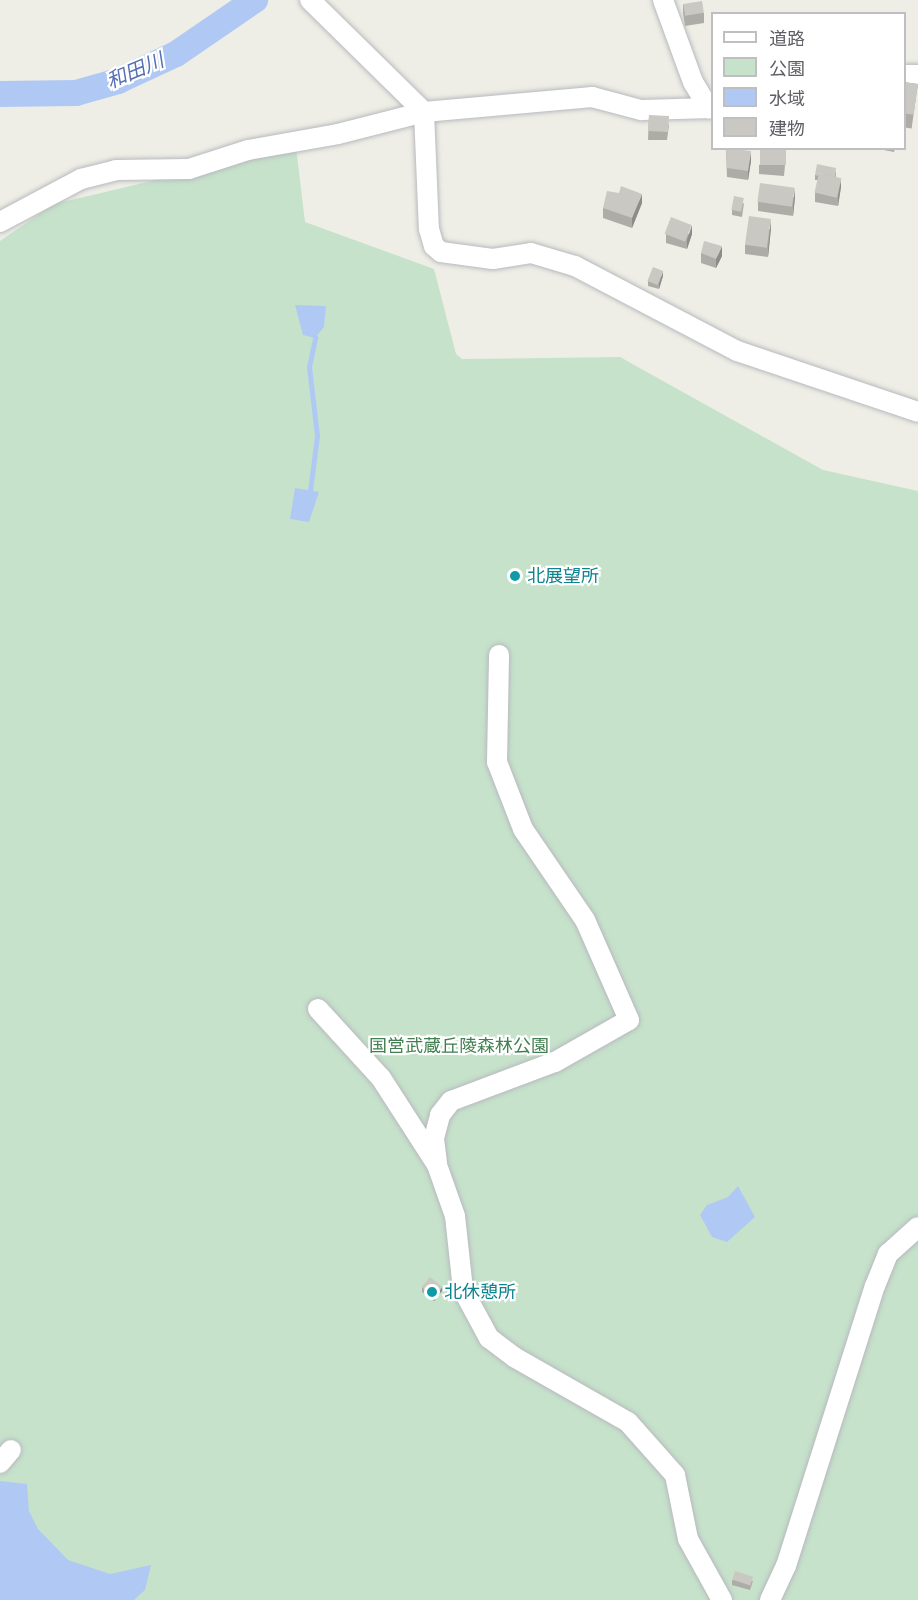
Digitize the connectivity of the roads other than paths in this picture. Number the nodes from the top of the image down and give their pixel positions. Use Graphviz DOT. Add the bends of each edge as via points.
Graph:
graph roads {
  1 [pos="310,0"];
  2 [pos="663,0"];
  3 [pos="711,108"];
  4 [pos="424,112"];
  5 [pos="0,222"];
  6 [pos="918,412"];
  7 [pos="499,655"];
  8 [pos="321,1012"];
  9 [pos="437,1166"];
  10 [pos="918,1227"];
  11 [pos="722,1600"];
  12 [pos="770,1600"];
  1 -- 4 [label="street"];
  2 -- 3 [label="street" via="693,82"];
  3 -- 4 [label="street" via="641,110 592,97"];
  4 -- 5 [label="street" via="338,134 248,150 189,169 116,170 81,179"];
  4 -- 6 [label="street" via="429,229 434,246 441,252 493,260 531,253 575,266 737,351"];
  7 -- 9 [label="street" via="497,762 523,829 585,920 629,1020 555,1062 451,1101 441,1115 434,1138"];
  8 -- 9 [label="street" via="381,1078"];
  9 -- 11 [label="street" via="455,1216 463,1290 489,1338 514,1358 628,1422 675,1475 688,1539"];
  10 -- 12 [label="street" via="888,1254 875,1286 786,1566"];
}
